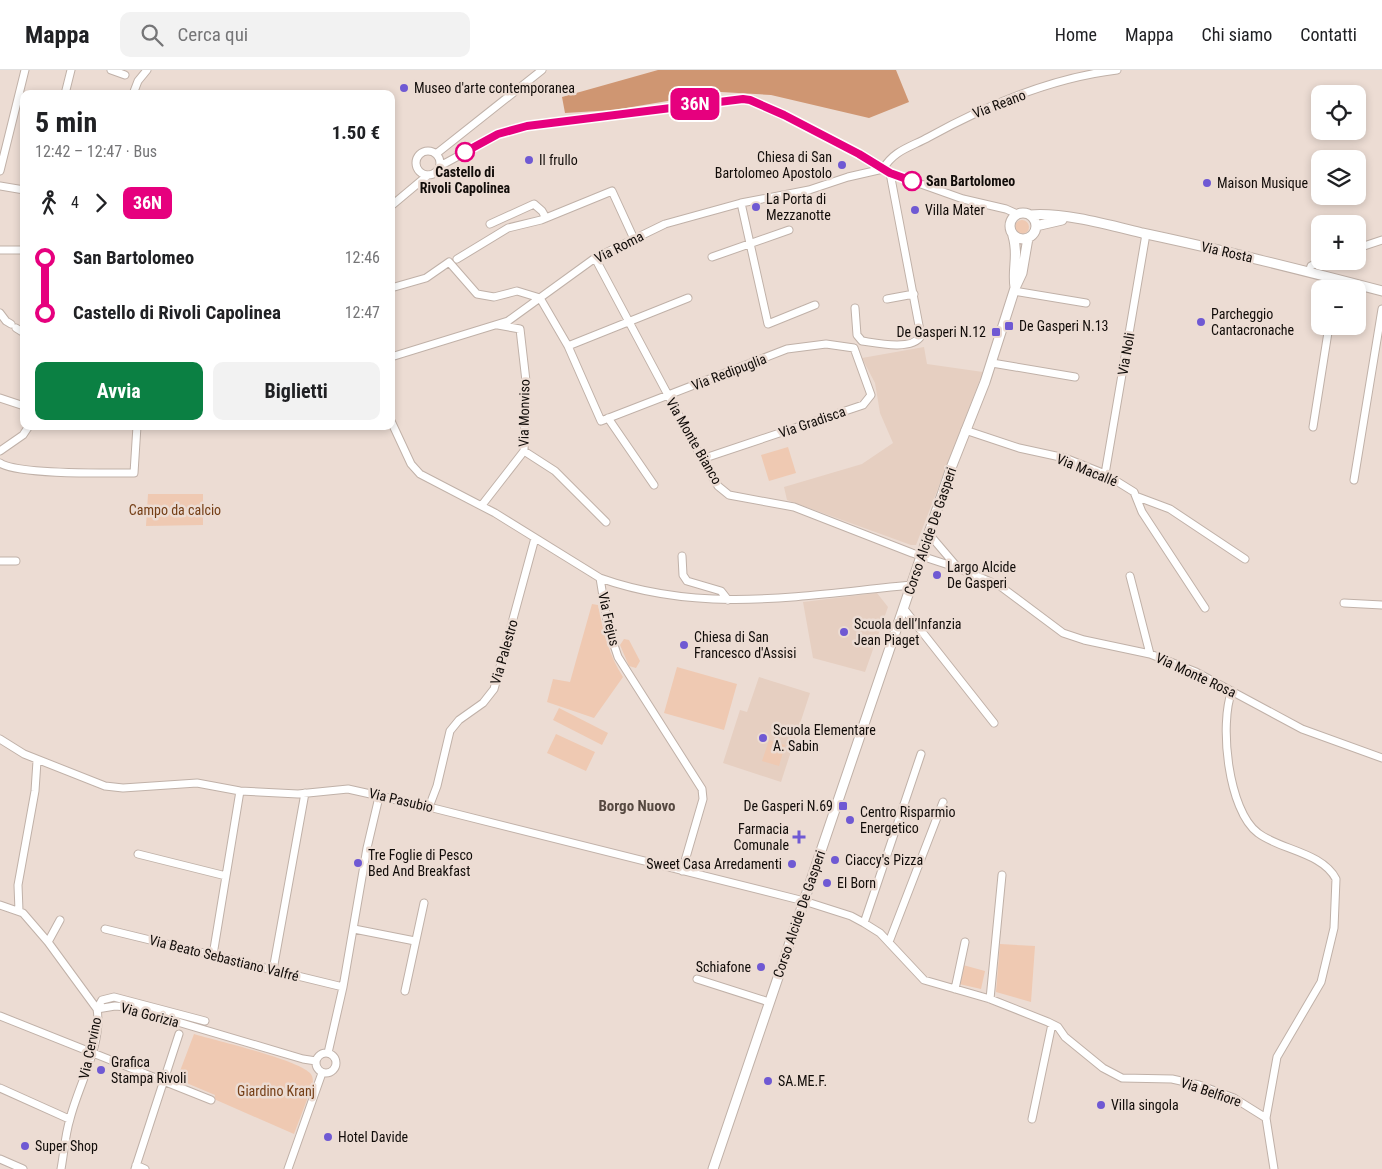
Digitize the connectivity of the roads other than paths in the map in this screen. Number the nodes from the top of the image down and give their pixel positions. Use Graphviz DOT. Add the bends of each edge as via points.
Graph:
graph roads {
  1 [pos="25,70"];
  2 [pos="71,70"];
  3 [pos="111,70"];
  4 [pos="147,70"];
  5 [pos="542,70"];
  6 [pos="1117,70"];
  7 [pos="125,76"];
  8 [pos="20,90"];
  9 [pos="20,90"];
  10 [pos="66,90"];
  11 [pos="135,90"];
  12 [pos="436,154"];
  13 [pos="440,166"];
  14 [pos="0,171"];
  15 [pos="887,171"];
  16 [pos="428,176"];
  17 [pos="0,186"];
  18 [pos="20,189"];
  19 [pos="395,203"];
  20 [pos="741,203"];
  21 [pos="1017,214"];
  22 [pos="1030,215"];
  23 [pos="546,218"];
  24 [pos="1071,219"];
  25 [pos="490,224"];
  26 [pos="1036,226"];
  27 [pos="789,230"];
  28 [pos="1146,234"];
  29 [pos="1013,236"];
  30 [pos="1028,238"];
  31 [pos="634,239"];
  32 [pos="1382,240"];
  33 [pos="750,243"];
  34 [pos="1366,245"];
  35 [pos="0,250"];
  36 [pos="20,250"];
  37 [pos="712,257"];
  38 [pos="595,258"];
  39 [pos="457,259"];
  40 [pos="1311,266"];
  41 [pos="1309,272"];
  42 [pos="1328,280"];
  43 [pos="395,287"];
  44 [pos="1014,289"];
  45 [pos="1366,289"];
  46 [pos="1382,291"];
  47 [pos="914,294"];
  48 [pos="540,298"];
  49 [pos="688,298"];
  50 [pos="887,300"];
  51 [pos="1086,302"];
  52 [pos="815,305"];
  53 [pos="855,308"];
  54 [pos="1382,309"];
  55 [pos="0,313"];
  56 [pos="630,321"];
  57 [pos="498,325"];
  58 [pos="20,330"];
  59 [pos="1328,335"];
  60 [pos="568,346"];
  61 [pos="854,348"];
  62 [pos="395,356"];
  63 [pos="992,363"];
  64 [pos="1075,377"];
  65 [pos="668,395"];
  66 [pos="0,398"];
  67 [pos="20,405"];
  68 [pos="605,420"];
  69 [pos="1313,427"];
  70 [pos="395,429"];
  71 [pos="26,430"];
  72 [pos="137,430"];
  73 [pos="965,430"];
  74 [pos="0,451"];
  75 [pos="524,451"];
  76 [pos="702,459"];
  77 [pos="0,464"];
  78 [pos="1105,474"];
  79 [pos="1354,480"];
  80 [pos="654,486"];
  81 [pos="1138,497"];
  82 [pos="482,505"];
  83 [pos="606,522"];
  84 [pos="929,534"];
  85 [pos="535,538"];
  86 [pos="682,556"];
  87 [pos="921,556"];
  88 [pos="1245,559"];
  89 [pos="0,561"];
  90 [pos="16,561"];
  91 [pos="958,568"];
  92 [pos="1130,576"];
  93 [pos="600,578"];
  94 [pos="911,585"];
  95 [pos="728,600"];
  96 [pos="1344,603"];
  97 [pos="1382,606"];
  98 [pos="1206,608"];
  99 [pos="904,609"];
  100 [pos="1150,654"];
  101 [pos="1232,691"];
  102 [pos="994,723"];
  103 [pos="0,739"];
  104 [pos="921,754"];
  105 [pos="1382,758"];
  106 [pos="37,761"];
  107 [pos="240,791"];
  108 [pos="305,793"];
  109 [pos="379,797"];
  110 [pos="943,802"];
  111 [pos="429,807"];
  112 [pos="138,854"];
  113 [pos="682,871"];
  114 [pos="1002,875"];
  115 [pos="226,876"];
  116 [pos="804,901"];
  117 [pos="424,903"];
  118 [pos="0,905"];
  119 [pos="19,911"];
  120 [pos="60,920"];
  121 [pos="864,922"];
  122 [pos="104,929"];
  123 [pos="354,929"];
  124 [pos="415,941"];
  125 [pos="48,942"];
  126 [pos="889,942"];
  127 [pos="965,942"];
  128 [pos="213,955"];
  129 [pos="273,970"];
  130 [pos="697,980"];
  131 [pos="343,987"];
  132 [pos="955,989"];
  133 [pos="405,990"];
  134 [pos="990,999"];
  135 [pos="769,1002"];
  136 [pos="97,1010"];
  137 [pos="0,1016"];
  138 [pos="205,1021"];
  139 [pos="1052,1024"];
  140 [pos="179,1034"];
  141 [pos="92,1053"];
  142 [pos="328,1053"];
  143 [pos="316,1061"];
  144 [pos="322,1073"];
  145 [pos="162,1080"];
  146 [pos="0,1088"];
  147 [pos="210,1100"];
  148 [pos="1266,1118"];
  149 [pos="69,1119"];
  150 [pos="1032,1120"];
  151 [pos="0,1159"];
  152 [pos="136,1167"];
  153 [pos="22,1169"];
  154 [pos="61,1169"];
  155 [pos="145,1169"];
  156 [pos="288,1169"];
  157 [pos="713,1169"];
  158 [pos="1274,1169"];
  1 -- 9 [label="street"];
  2 -- 10 [label="street"];
  3 -- 7 [label="street"];
  4 -- 11 [label="street"];
  5 -- 12 [label="street"];
  6 -- 15 [label="street, Via Reano" via="1088,73 992,105 896,153 890,159"];
  8 -- 14 [label="street"];
  12 -- 13 [label="street"];
  12 -- 16 [label="street" via="421,152 416,160 417,169"];
  13 -- 15 [label="street" via="498,134 527,126 743,99 854,151"];
  13 -- 16 [label="street"];
  15 -- 20 [label="street, Via Roma"];
  15 -- 21 [label="street" via="963,199"];
  15 -- 47 [label="street"];
  16 -- 19 [label="street"];
  17 -- 18 [label="street"];
  20 -- 31 [label="street, Via Roma" via="665,224"];
  20 -- 33 [label="street"];
  21 -- 22 [label="street"];
  21 -- 29 [label="street" via="1010,224"];
  22 -- 24 [label="street, Via Rosta"];
  22 -- 26 [label="street"];
  23 -- 25 [label="street" via="534,204"];
  23 -- 31 [label="street" via="612,191"];
  23 -- 39 [label="street" via="508,228"];
  24 -- 26 [label="street, Via Rosta"];
  24 -- 28 [label="street, Via Rosta"];
  26 -- 30 [label="street"];
  27 -- 33 [label="street"];
  28 -- 41 [label="street, Via Rosta"];
  28 -- 78 [label="street, Via Noli"];
  29 -- 30 [label="street"];
  29 -- 44 [label="street, Corso Alcide De Gasperi" via="1017,254"];
  30 -- 44 [label="street, Corso Alcide De Gasperi" via="1022,272"];
  31 -- 38 [label="street, Via Roma"];
  32 -- 34 [label="street"];
  33 -- 37 [label="street"];
  33 -- 52 [label="street" via="768,324"];
  35 -- 36 [label="street"];
  38 -- 48 [label="street, Via Roma"];
  38 -- 56 [label="street, Via Monte Bianco"];
  40 -- 41 [label="street"];
  41 -- 42 [label="street, Via Rosta"];
  43 -- 48 [label="street" via="426,278 449,262 477,294 494,297 517,291"];
  44 -- 51 [label="street"];
  44 -- 63 [label="street, Corso Alcide De Gasperi"];
  45 -- 46 [label="street, Via Rosta"];
  47 -- 50 [label="street"];
  47 -- 53 [label="street" via="921,336 908,344 858,339"];
  48 -- 57 [label="street, Via Roma"];
  48 -- 60 [label="street"];
  49 -- 56 [label="street"];
  54 -- 79 [label="street"];
  55 -- 58 [label="street" via="6,322"];
  56 -- 60 [label="street"];
  56 -- 65 [label="street, Via Monte Bianco"];
  57 -- 62 [label="street, Via Roma"];
  57 -- 75 [label="street, Via Monviso" via="520,329 526,381"];
  59 -- 69 [label="street"];
  60 -- 68 [label="street"];
  61 -- 65 [label="street, Via Redipuglia" via="826,344 787,349"];
  61 -- 76 [label="street, Via Gradisca" via="871,395 862,405"];
  63 -- 64 [label="street"];
  63 -- 73 [label="street, Corso Alcide De Gasperi"];
  65 -- 68 [label="street, Via Redipuglia"];
  65 -- 76 [label="street, Via Monte Bianco"];
  66 -- 67 [label="street"];
  68 -- 80 [label="street"];
  70 -- 82 [label="street, Via Frejus" via="415,469"];
  71 -- 74 [label="street"];
  72 -- 77 [label="street" via="134,473 70,472"];
  73 -- 78 [label="street, Via Macallé" via="1018,448 1065,458"];
  73 -- 84 [label="street, Corso Alcide De Gasperi"];
  75 -- 82 [label="street, Via Monviso"];
  75 -- 83 [label="street" via="555,471"];
  76 -- 87 [label="street, Via Monte Bianco" via="718,486 729,495 794,507"];
  78 -- 81 [label="street, Via Macallé"];
  81 -- 88 [label="street" via="1170,509"];
  81 -- 98 [label="street" via="1142,512"];
  82 -- 85 [label="street, Via Frejus"];
  84 -- 87 [label="street, Corso Alcide De Gasperi"];
  84 -- 91 [label="street"];
  85 -- 93 [label="street, Via Frejus"];
  85 -- 111 [label="street, Via Palestro" via="494,689 483,703 459,720 450,731 438,786"];
  86 -- 95 [label="street" via="683,575 687,581 721,591"];
  87 -- 91 [label="street"];
  87 -- 94 [label="street, Corso Alcide De Gasperi"];
  89 -- 90 [label="street"];
  91 -- 100 [label="street, Via Monte Rosa" via="1000,586 1063,633"];
  92 -- 100 [label="street"];
  93 -- 95 [label="street" via="675,597"];
  93 -- 113 [label="street, Via Frejus" via="608,627 618,657 702,789 703,799"];
  94 -- 95 [label="street" via="806,598"];
  94 -- 99 [label="street, Corso Alcide De Gasperi"];
  96 -- 97 [label="street"];
  99 -- 102 [label="street"];
  99 -- 116 [label="street, Corso Alcide De Gasperi"];
  100 -- 101 [label="street, Via Monte Rosa" via="1196,672"];
  101 -- 105 [label="street, Via Monte Rosa" via="1302,729"];
  101 -- 148 [label="street" via="1227,750 1240,810 1258,833 1303,853 1333,874 1337,888 1334,928 1321,982 1277,1057"];
  103 -- 106 [label="street, Via Pasubio"];
  104 -- 121 [label="street"];
  106 -- 107 [label="street, Via Pasubio" via="111,788 179,783"];
  106 -- 119 [label="street" via="18,886"];
  107 -- 108 [label="street, Via Pasubio"];
  107 -- 115 [label="street"];
  108 -- 109 [label="street, Via Pasubio" via="348,789"];
  108 -- 129 [label="street"];
  109 -- 111 [label="street, Via Pasubio"];
  109 -- 123 [label="street"];
  110 -- 126 [label="street"];
  111 -- 113 [label="street, Via Pasubio"];
  112 -- 115 [label="street"];
  113 -- 116 [label="street, Via Pasubio"];
  114 -- 134 [label="street"];
  115 -- 128 [label="street"];
  116 -- 121 [label="street, Via Belfiore"];
  116 -- 135 [label="street, Corso Alcide De Gasperi"];
  117 -- 124 [label="street"];
  118 -- 119 [label="street, Via Cervino"];
  119 -- 125 [label="street, Via Cervino"];
  120 -- 125 [label="street"];
  121 -- 126 [label="street, Via Belfiore"];
  122 -- 128 [label="street, Via Beato Sebastiano Valfré"];
  123 -- 124 [label="street"];
  123 -- 131 [label="street"];
  124 -- 133 [label="street"];
  125 -- 136 [label="street, Via Cervino"];
  126 -- 132 [label="street, Via Belfiore" via="924,980"];
  127 -- 132 [label="street"];
  128 -- 129 [label="street, Via Beato Sebastiano Valfré"];
  129 -- 131 [label="street, Via Beato Sebastiano Valfré"];
  130 -- 135 [label="street"];
  131 -- 142 [label="street"];
  132 -- 134 [label="street, Via Belfiore"];
  134 -- 139 [label="street, Via Belfiore"];
  135 -- 157 [label="street, Corso Alcide De Gasperi"];
  136 -- 138 [label="street, Via Gorizia" via="102,1000 114,997"];
  136 -- 141 [label="street, Via Cervino"];
  136 -- 143 [label="street, Via Gorizia" via="127,1007"];
  137 -- 141 [label="street"];
  139 -- 148 [label="street, Via Belfiore" via="1103,1068 1122,1078 1172,1079 1199,1085 1234,1098"];
  139 -- 150 [label="street"];
  140 -- 145 [label="street"];
  141 -- 145 [label="street"];
  141 -- 149 [label="street, Via Cervino"];
  142 -- 143 [label="street" via="320,1054"];
  142 -- 144 [label="street" via="335,1057 336,1066 331,1072"];
  143 -- 144 [label="street"];
  144 -- 156 [label="street"];
  145 -- 147 [label="street"];
  145 -- 152 [label="street"];
  146 -- 149 [label="street"];
  148 -- 158 [label="street"];
  149 -- 154 [label="street, Via Cervino"];
  151 -- 153 [label="street"];
  152 -- 155 [label="street"];
}
